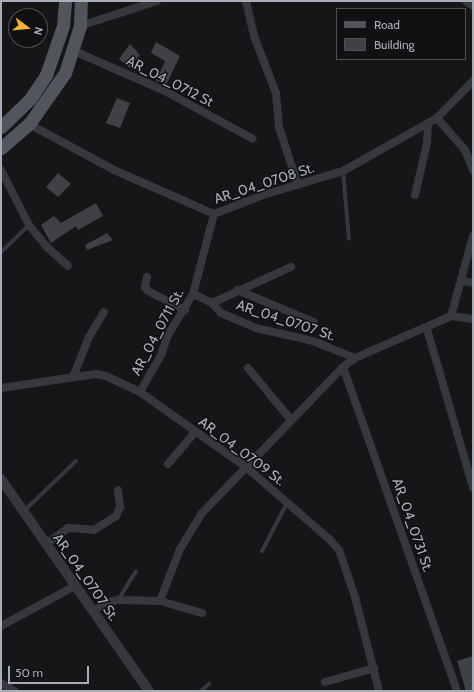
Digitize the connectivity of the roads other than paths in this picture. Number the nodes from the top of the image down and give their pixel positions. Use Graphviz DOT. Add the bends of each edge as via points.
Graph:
graph roads {
  1 [pos="65,1"];
  2 [pos="81,1"];
  3 [pos="157,1"];
  4 [pos="246,1"];
  5 [pos="466,1"];
  6 [pos="473,6"];
  7 [pos="80,26"];
  8 [pos="74,51"];
  9 [pos="473,81"];
  10 [pos="437,118"];
  11 [pos="428,123"];
  12 [pos="29,124"];
  13 [pos="1,127"];
  14 [pos="253,139"];
  15 [pos="1,148"];
  16 [pos="469,150"];
  17 [pos="1,170"];
  18 [pos="473,170"];
  19 [pos="343,171"];
  20 [pos="298,185"];
  21 [pos="415,195"];
  22 [pos="214,214"];
  23 [pos="29,225"];
  24 [pos="473,236"];
  25 [pos="349,239"];
  26 [pos="1,252"];
  27 [pos="68,266"];
  28 [pos="291,267"];
  29 [pos="147,277"];
  30 [pos="462,281"];
  31 [pos="473,283"];
  32 [pos="237,290"];
  33 [pos="194,294"];
  34 [pos="212,303"];
  35 [pos="185,310"];
  36 [pos="104,312"];
  37 [pos="451,316"];
  38 [pos="473,319"];
  39 [pos="314,322"];
  40 [pos="427,328"];
  41 [pos="355,358"];
  42 [pos="343,367"];
  43 [pos="248,368"];
  44 [pos="73,377"];
  45 [pos="1,388"];
  46 [pos="140,392"];
  47 [pos="291,420"];
  48 [pos="195,432"];
  49 [pos="76,461"];
  50 [pos="168,464"];
  51 [pos="246,467"];
  52 [pos="1,479"];
  53 [pos="473,487"];
  54 [pos="118,490"];
  55 [pos="287,503"];
  56 [pos="23,512"];
  57 [pos="46,544"];
  58 [pos="262,551"];
  59 [pos="136,571"];
  60 [pos="75,586"];
  61 [pos="118,600"];
  62 [pos="160,601"];
  63 [pos="93,611"];
  64 [pos="202,613"];
  65 [pos="1,626"];
  66 [pos="374,668"];
  67 [pos="325,682"];
  68 [pos="1,683"];
  69 [pos="210,684"];
  70 [pos="15,691"];
  71 [pos="149,691"];
  72 [pos="201,691"];
  73 [pos="379,691"];
  74 [pos="457,691"];
  1 -- 13 [label="main road" via="63,26 46,75 30,100"];
  2 -- 7 [label="main road"];
  3 -- 7 [label="street"];
  4 -- 20 [label="street" via="254,36 276,93 279,127"];
  5 -- 6 [label="street"];
  7 -- 8 [label="main road"];
  8 -- 12 [label="main road" via="55,89"];
  8 -- 14 [label="street, AR_04_0712 St" via="164,90"];
  9 -- 10 [label="street, AR_04_0708 St."];
  10 -- 11 [label="street, AR_04_0708 St."];
  10 -- 16 [label="street"];
  11 -- 19 [label="street, AR_04_0708 St."];
  11 -- 21 [label="street" via="427,143"];
  12 -- 15 [label="main road"];
  12 -- 22 [label="street, AR_04_0708 St." via="114,170"];
  16 -- 18 [label="street"];
  17 -- 23 [label="street"];
  19 -- 20 [label="street, AR_04_0708 St."];
  19 -- 25 [label="lane"];
  20 -- 22 [label="street, AR_04_0708 St."];
  22 -- 33 [label="street, AR_04_0711 St."];
  23 -- 26 [label="lane"];
  23 -- 27 [label="street" via="50,251"];
  24 -- 30 [label="street"];
  28 -- 32 [label="street"];
  29 -- 35 [label="street" via="145,287 148,292"];
  30 -- 31 [label="street"];
  30 -- 37 [label="street"];
  32 -- 34 [label="street"];
  32 -- 39 [label="street"];
  33 -- 34 [label="street, AR_04_0707 St."];
  33 -- 35 [label="street, AR_04_0711 St."];
  34 -- 41 [label="street, AR_04_0707 St." via="221,314 256,328 312,341"];
  35 -- 46 [label="street, AR_04_0711 St." via="168,335 161,355"];
  36 -- 44 [label="street" via="89,338"];
  37 -- 38 [label="street"];
  37 -- 40 [label="street"];
  40 -- 41 [label="street"];
  40 -- 53 [label="street"];
  41 -- 42 [label="street"];
  42 -- 47 [label="street"];
  42 -- 74 [label="street, AR_04_0731 St."];
  43 -- 47 [label="street"];
  44 -- 45 [label="street, AR_04_0709 St."];
  44 -- 46 [label="street, AR_04_0709 St." via="106,376"];
  46 -- 48 [label="street, AR_04_0709 St."];
  47 -- 51 [label="street"];
  48 -- 50 [label="street"];
  48 -- 51 [label="street, AR_04_0709 St."];
  49 -- 56 [label="lane"];
  51 -- 55 [label="street, AR_04_0709 St."];
  51 -- 62 [label="street" via="190,529"];
  52 -- 56 [label="street, AR_04_0707 St."];
  54 -- 57 [label="street" via="120,507 116,516 94,530 68,528"];
  55 -- 58 [label="lane"];
  55 -- 66 [label="street, AR_04_0709 St." via="330,538 339,550 345,562"];
  56 -- 57 [label="street, AR_04_0707 St."];
  57 -- 60 [label="street, AR_04_0707 St."];
  59 -- 61 [label="lane"];
  60 -- 63 [label="street, AR_04_0707 St."];
  60 -- 65 [label="street"];
  61 -- 62 [label="street"];
  61 -- 63 [label="street" via="107,602"];
  62 -- 64 [label="street"];
  63 -- 71 [label="street, AR_04_0707 St."];
  66 -- 67 [label="street"];
  66 -- 73 [label="street, AR_04_0709 St."];
  68 -- 70 [label="street"];
  69 -- 72 [label="lane"];
}
